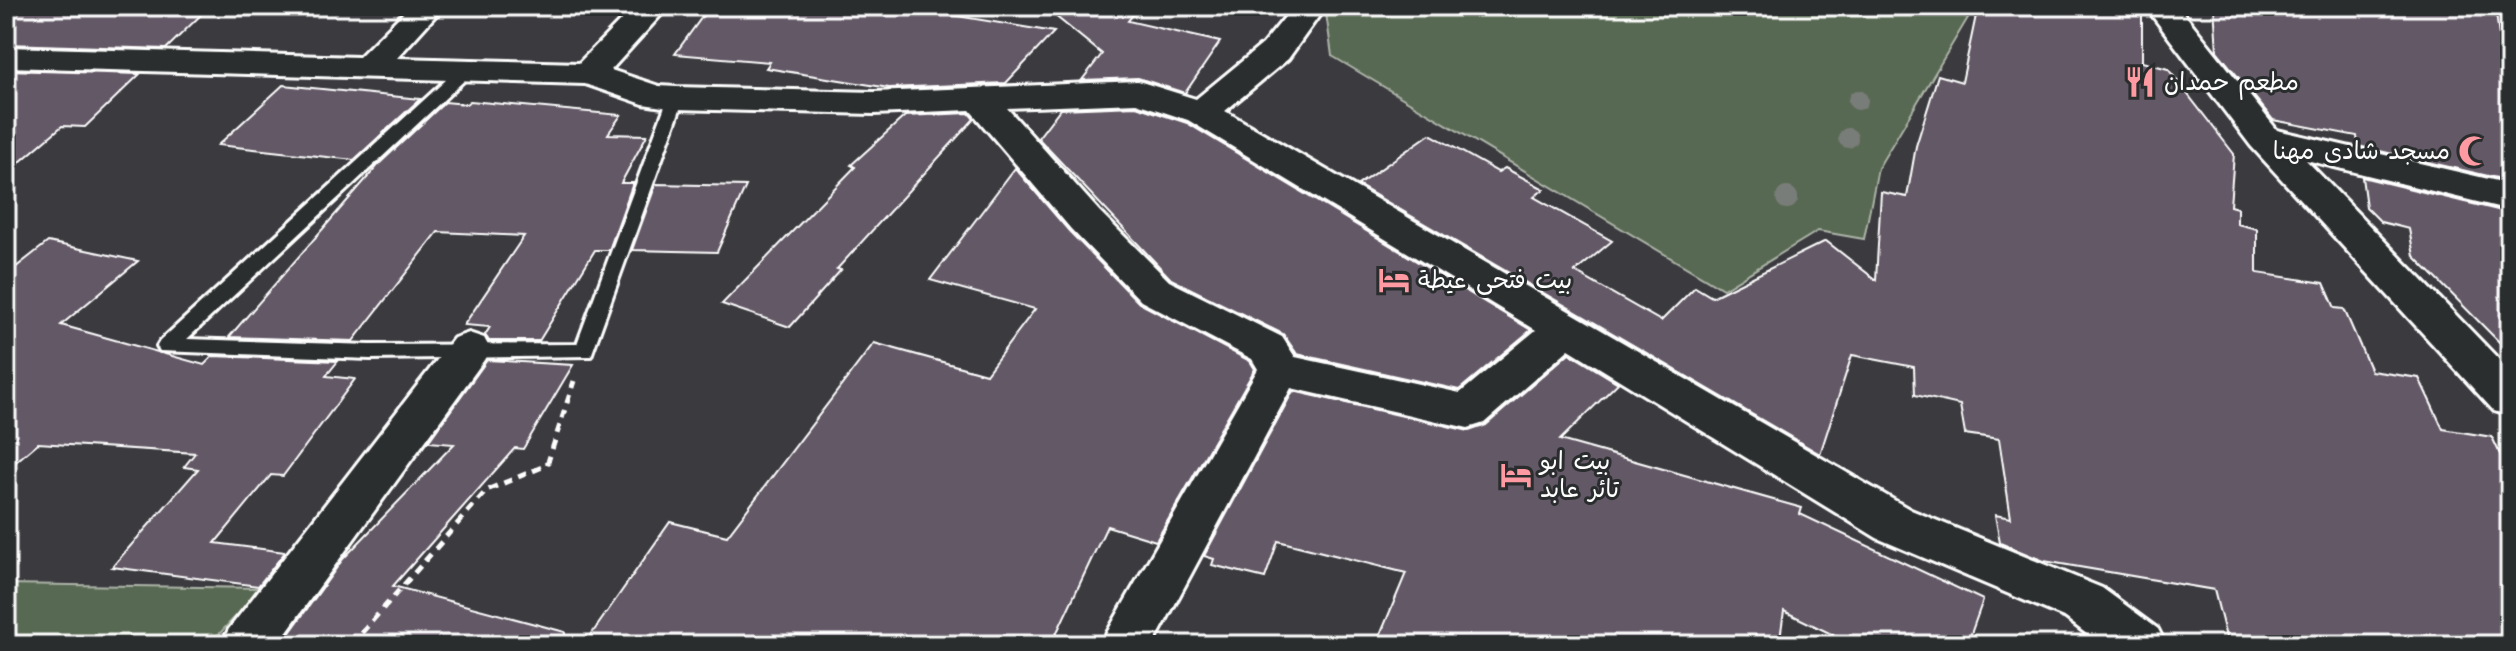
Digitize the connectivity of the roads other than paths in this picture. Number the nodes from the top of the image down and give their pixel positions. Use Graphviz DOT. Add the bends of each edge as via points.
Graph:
graph roads {
  1 [pos="428,6"];
  2 [pos="653,6"];
  3 [pos="1310,6"];
  4 [pos="2161,6"];
  5 [pos="6,57"];
  6 [pos="367,69"];
  7 [pos="464,72"];
  8 [pos="588,74"];
  9 [pos="676,98"];
  10 [pos="979,98"];
  11 [pos="1201,112"];
  12 [pos="2264,138"];
  13 [pos="2510,197"];
  14 [pos="1566,328"];
  15 [pos="469,349"];
  16 [pos="1280,369"];
  17 [pos="2510,399"];
  18 [pos="247,645"];
  19 [pos="1126,645"];
  20 [pos="2140,645"];
  1 -- 6 [label="street"];
  2 -- 8 [label="street"];
  3 -- 11 [label="street" via="1298,28 1246,79"];
  4 -- 12 [label="street"];
  5 -- 6 [label="street"];
  6 -- 7 [label="street"];
  7 -- 8 [label="street"];
  7 -- 15 [label="lane" via="167,346"];
  8 -- 9 [label="street"];
  9 -- 10 [label="street" via="874,103"];
  9 -- 15 [label="lane" via="584,351"];
  10 -- 11 [label="street" via="1138,92"];
  10 -- 16 [label="street" via="1155,291 1267,348"];
  11 -- 14 [label="street"];
  12 -- 13 [label="street"];
  12 -- 17 [label="street"];
  14 -- 16 [label="street" via="1468,411"];
  14 -- 20 [label="street" via="1894,524 2084,603"];
  15 -- 18 [label="street"];
  16 -- 19 [label="street"];
}
